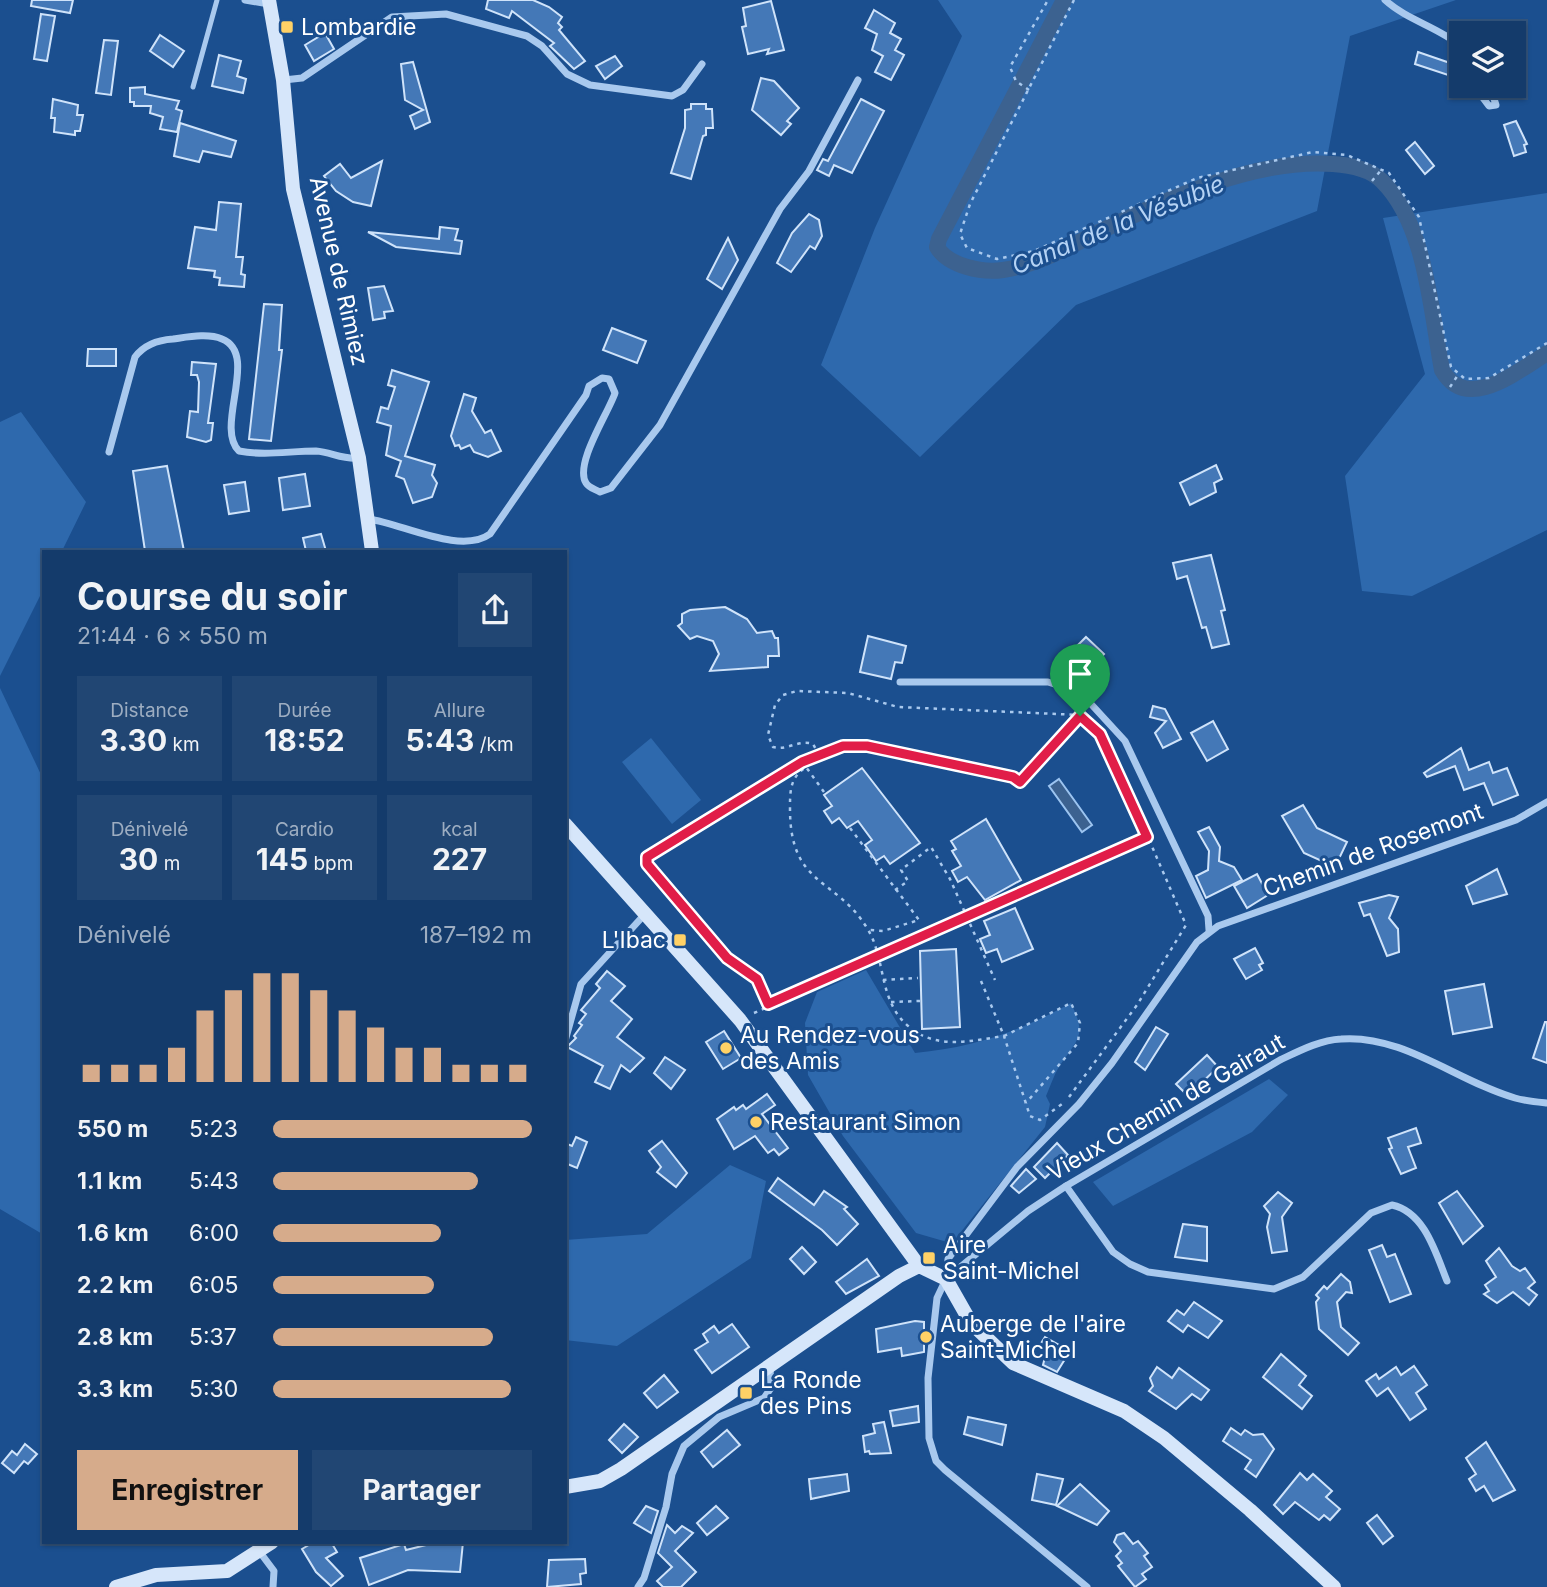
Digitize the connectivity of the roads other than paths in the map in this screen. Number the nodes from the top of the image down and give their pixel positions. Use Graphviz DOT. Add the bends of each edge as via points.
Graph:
graph roads {
  1 [pos="217,0"];
  2 [pos="245,0"];
  3 [pos="1385,0"];
  4 [pos="270,2"];
  5 [pos="1449,38"];
  6 [pos="702,64"];
  7 [pos="283,80"];
  8 [pos="858,80"];
  9 [pos="193,87"];
  10 [pos="1483,98"];
  11 [pos="1494,98"];
  12 [pos="109,452"];
  13 [pos="359,458"];
  14 [pos="369,519"];
  15 [pos="372,550"];
  16 [pos="900,682"];
  17 [pos="1547,802"];
  18 [pos="567,826"];
  19 [pos="645,914"];
  20 [pos="1209,930"];
  21 [pos="567,1034"];
  22 [pos="1547,1103"];
  23 [pos="1066,1186"];
  24 [pos="919,1266"];
  25 [pos="946,1279"];
  26 [pos="1447,1281"];
  27 [pos="770,1367"];
  28 [pos="567,1488"];
  29 [pos="269,1544"];
  30 [pos="259,1551"];
  31 [pos="116,1587"];
  32 [pos="273,1587"];
  33 [pos="638,1587"];
  34 [pos="1087,1587"];
  35 [pos="1334,1587"];
  1 -- 9 [label="lane"];
  2 -- 4 [label="street"];
  3 -- 5 [label="street"];
  4 -- 7 [label="street, Avenue de Rimiez"];
  6 -- 7 [label="street" via="683,90 672,96 590,85 567,74 527,36 446,14 412,14 392,17 302,78"];
  7 -- 13 [label="street, Avenue de Rimiez" via="293,188"];
  8 -- 14 [label="street" via="660,425 611,488 600,492 591,488 583,471 615,393 610,379 602,378 589,386 490,534 481,540 453,541"];
  10 -- 11 [label="street" via="1489,106 1496,105"];
  12 -- 13 [label="street" via="141,349 168,339 215,337 225,340 235,353 237,379 230,436 239,451 319,451"];
  13 -- 14 [label="street, Avenue de Rimiez"];
  14 -- 15 [label="street, Avenue de Rimiez"];
  16 -- 20 [label="street" via="1048,682 1070,689 1091,704 1125,741 1208,916"];
  17 -- 20 [label="street, Chemin de Rosemont" via="1516,820"];
  18 -- 19 [label="street"];
  19 -- 21 [label="street" via="581,984"];
  19 -- 24 [label="street" via="740,1020"];
  20 -- 25 [label="street" via="1079,1104 1017,1167 956,1245 948,1259"];
  22 -- 23 [label="street, Vieux Chemin de Gairaut" via="1515,1098 1386,1046 1340,1039 1280,1060"];
  23 -- 25 [label="street, Vieux Chemin de Gairaut" via="1028,1211"];
  23 -- 26 [label="street" via="1113,1252 1148,1272 1274,1289 1303,1277 1371,1213 1392,1205 1410,1212 1424,1229"];
  24 -- 25 [label="street"];
  24 -- 27 [label="street"];
  25 -- 34 [label="street" via="937,1298 928,1378 931,1450 945,1471"];
  25 -- 35 [label="street" via="971,1323 1013,1363 1124,1411 1164,1438"];
  27 -- 28 [label="street" via="621,1469 600,1481"];
  27 -- 33 [label="street" via="771,1388 764,1398 719,1417 684,1446"];
  29 -- 30 [label="street"];
  30 -- 31 [label="street" via="227,1571 156,1575"];
  30 -- 32 [label="street" via="274,1571"];
}
